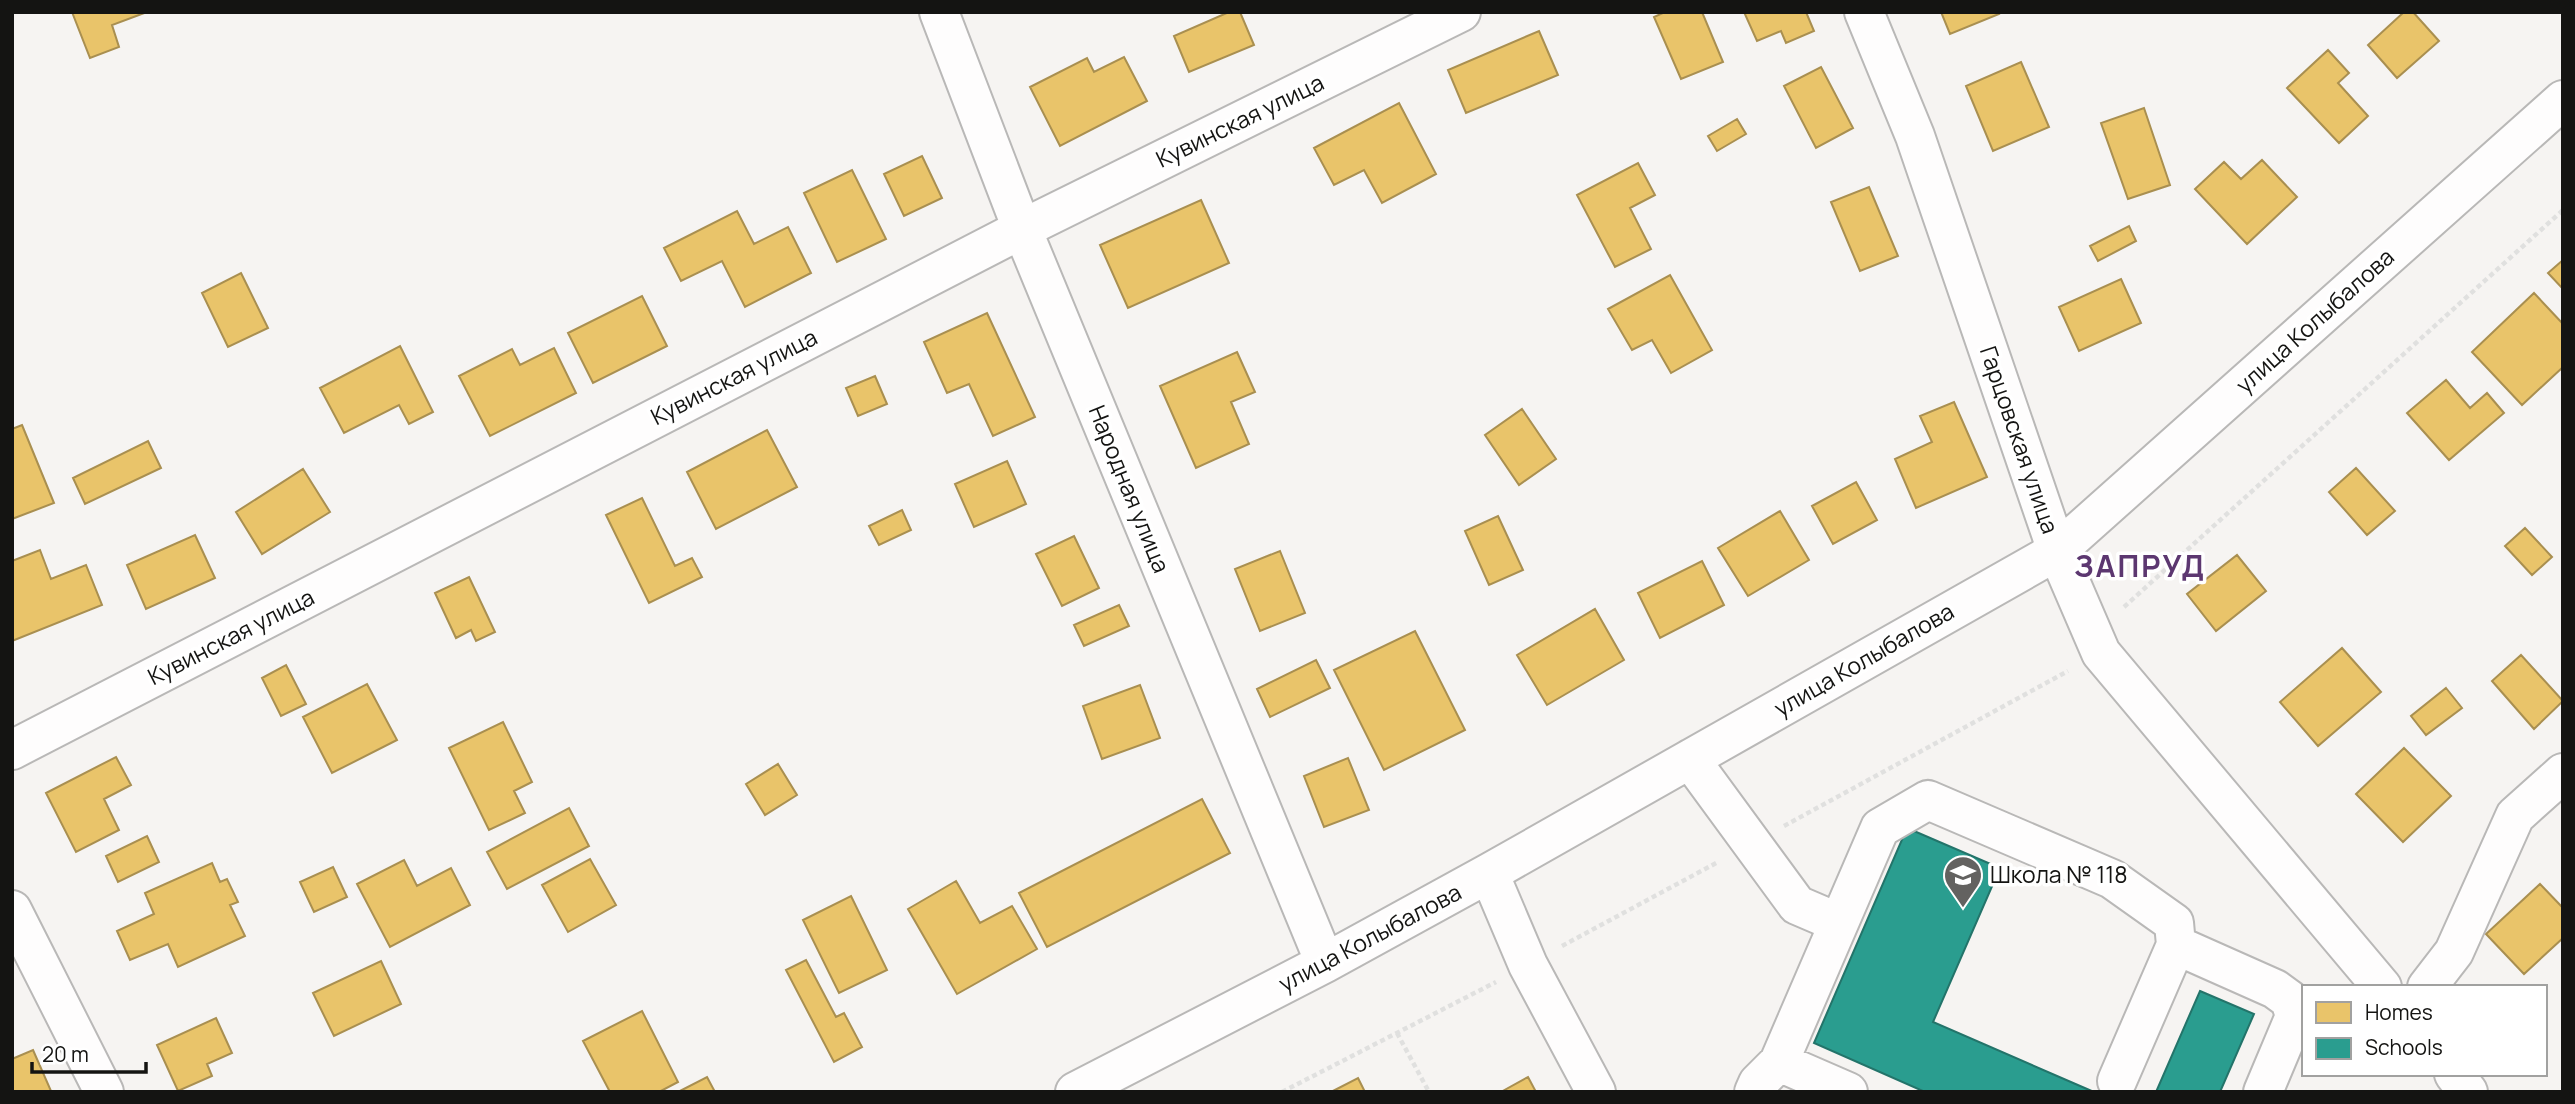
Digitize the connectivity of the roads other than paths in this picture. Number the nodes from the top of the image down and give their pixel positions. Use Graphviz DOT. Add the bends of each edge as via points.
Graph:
graph roads {
  1 [pos="939,12"];
  2 [pos="1461,12"];
  3 [pos="1864,12"];
  4 [pos="2563,100"];
  5 [pos="1022,229"];
  6 [pos="2057,551"];
  7 [pos="12,750"];
  8 [pos="1690,760"];
  9 [pos="2563,774"];
  10 [pos="1489,873"];
  11 [pos="12,910"];
  12 [pos="1839,923"];
  13 [pos="2176,945"];
  14 [pos="1325,963"];
  15 [pos="2380,985"];
  16 [pos="2429,985"];
  17 [pos="1779,1062"];
  18 [pos="2456,1076"];
  19 [pos="2117,1082"];
  20 [pos="104,1092"];
  21 [pos="1075,1092"];
  22 [pos="1596,1092"];
  23 [pos="1754,1092"];
  24 [pos="1848,1092"];
  25 [pos="2263,1092"];
  26 [pos="2468,1092"];
  1 -- 5 [label="street, Народная улица"];
  2 -- 5 [label="street, Кувинская улица"];
  3 -- 6 [label="street, Гарцовская улица" via="1915,136"];
  4 -- 6 [label="street, улица Колыбалова"];
  5 -- 7 [label="street, Кувинская улица"];
  5 -- 14 [label="street, Народная улица"];
  6 -- 8 [label="street, улица Колыбалова"];
  6 -- 15 [label="street, Гарцовская улица" via="2101,653"];
  8 -- 10 [label="street, улица Колыбалова"];
  8 -- 12 [label="street" via="1797,905"];
  9 -- 16 [label="street" via="2515,816 2454,952"];
  10 -- 14 [label="street, улица Колыбалова"];
  10 -- 22 [label="street" via="1528,965"];
  11 -- 20 [label="street"];
  12 -- 13 [label="street" via="1880,828 1927,800 2112,879 2174,923"];
  12 -- 17 [label="street"];
  13 -- 19 [label="street"];
  13 -- 25 [label="street" via="2290,1000 2295,1016"];
  14 -- 21 [label="street, улица Колыбалова"];
  17 -- 23 [label="street"];
  17 -- 24 [label="street"];
  18 -- 26 [label="street"];
}
